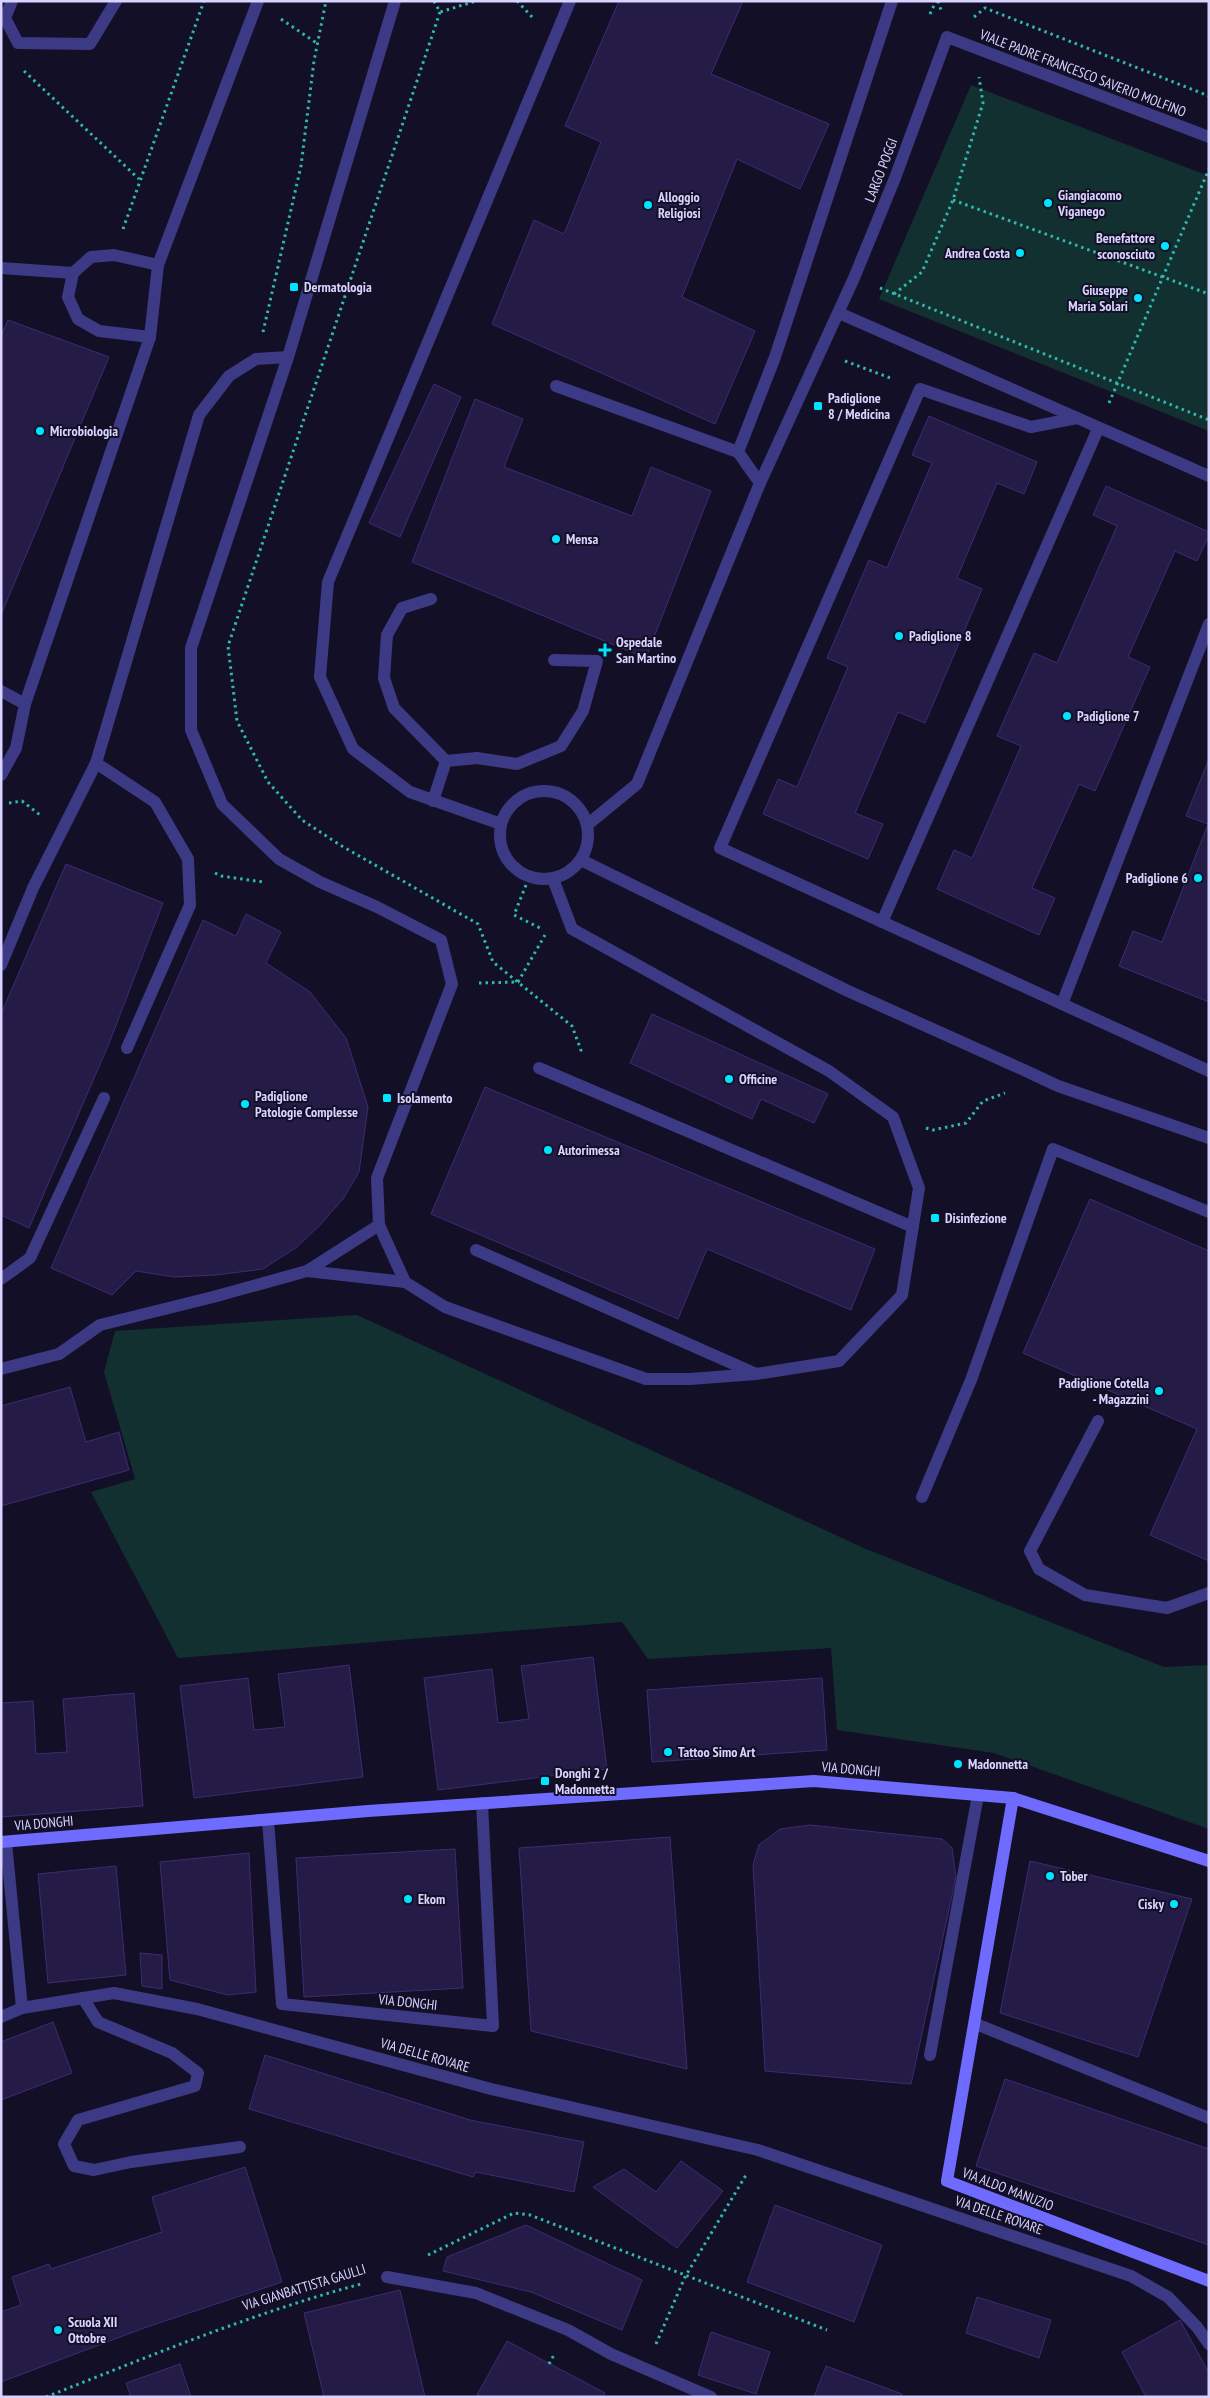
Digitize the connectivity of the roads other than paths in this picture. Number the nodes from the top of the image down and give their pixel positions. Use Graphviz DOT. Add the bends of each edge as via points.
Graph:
graph roads {
  1 [pos="12,1"];
  2 [pos="116,1"];
  3 [pos="396,1"];
  4 [pos="570,1"];
  5 [pos="892,1"];
  6 [pos="257,2"];
  7 [pos="947,37"];
  8 [pos="1209,137"];
  9 [pos="158,265"];
  10 [pos="1,268"];
  11 [pos="73,273"];
  12 [pos="839,313"];
  13 [pos="150,337"];
  14 [pos="288,357"];
  15 [pos="556,386"];
  16 [pos="1077,418"];
  17 [pos="1098,429"];
  18 [pos="738,452"];
  19 [pos="1209,476"];
  20 [pos="760,483"];
  21 [pos="431,599"];
  22 [pos="1209,624"];
  23 [pos="554,660"];
  24 [pos="1,691"];
  25 [pos="25,704"];
  26 [pos="446,761"];
  27 [pos="96,763"];
  28 [pos="1,775"];
  29 [pos="433,801"];
  30 [pos="500,824"];
  31 [pos="587,825"];
  32 [pos="581,860"];
  33 [pos="553,879"];
  34 [pos="882,922"];
  35 [pos="1,965"];
  36 [pos="1062,1004"];
  37 [pos="126,1048"];
  38 [pos="538,1068"];
  39 [pos="1209,1071"];
  40 [pos="104,1098"];
  41 [pos="1209,1138"];
  42 [pos="1209,1212"];
  43 [pos="379,1225"];
  44 [pos="913,1227"];
  45 [pos="476,1250"];
  46 [pos="307,1270"];
  47 [pos="1,1279"];
  48 [pos="406,1282"];
  49 [pos="1,1369"];
  50 [pos="756,1374"];
  51 [pos="1098,1421"];
  52 [pos="922,1497"];
  53 [pos="1209,1594"];
  54 [pos="978,1794"];
  55 [pos="1013,1798"];
  56 [pos="482,1804"];
  57 [pos="268,1820"];
  58 [pos="4,1842"];
  59 [pos="1209,1861"];
  60 [pos="83,1998"];
  61 [pos="22,2008"];
  62 [pos="1,2016"];
  63 [pos="976,2024"];
  64 [pos="930,2055"];
  65 [pos="1209,2118"];
  66 [pos="240,2147"];
  67 [pos="387,2277"];
  68 [pos="1209,2281"];
  69 [pos="1209,2344"];
  70 [pos="711,2397"];
  1 -- 2 [label="street" via="5,18 18,43 90,44"];
  3 -- 14 [label="street"];
  4 -- 29 [label="street" via="328,582 320,677 353,749 410,792"];
  5 -- 18 [label="street" via="775,357"];
  6 -- 9 [label="street"];
  7 -- 8 [label="street, VIALE PADRE FRANCESCO SAVERIO MOLFINO"];
  7 -- 12 [label="street, LARGO POGGI" via="895,178"];
  9 -- 11 [label="street" via="114,254 91,257"];
  9 -- 13 [label="street"];
  10 -- 11 [label="street"];
  11 -- 13 [label="street" via="68,297 78,319 99,331"];
  12 -- 16 [label="street"];
  12 -- 20 [label="street, LARGO POGGI"];
  13 -- 25 [label="street"];
  14 -- 27 [label="street" via="256,359 229,376 199,415"];
  14 -- 43 [label="street" via="191,648 191,730 222,804 279,859 441,940 452,984 376,1178"];
  15 -- 18 [label="street"];
  16 -- 17 [label="street"];
  16 -- 34 [label="street" via="1032,428 920,389 720,848"];
  17 -- 19 [label="street"];
  17 -- 34 [label="street"];
  18 -- 20 [label="street"];
  20 -- 31 [label="street, LARGO POGGI" via="637,784"];
  21 -- 26 [label="street" via="402,608 387,636 384,678 394,708"];
  22 -- 36 [label="street"];
  23 -- 26 [label="street" via="597,661 584,711 561,746 517,764 477,758"];
  24 -- 25 [label="street"];
  25 -- 28 [label="street" via="16,748"];
  26 -- 29 [label="street"];
  27 -- 35 [label="street" via="33,888"];
  27 -- 37 [label="street" via="155,802 188,859 190,905"];
  29 -- 30 [label="street"];
  30 -- 31 [label="street" via="510,805 528,793 551,791 577,806"];
  30 -- 33 [label="street" via="500,848 511,866 529,877"];
  31 -- 32 [label="street" via="587,846"];
  32 -- 33 [label="street" via="565,874"];
  32 -- 41 [label="street" via="848,991 1058,1086"];
  33 -- 44 [label="street" via="572,929 829,1071 893,1117 919,1188"];
  34 -- 36 [label="street"];
  36 -- 39 [label="street"];
  38 -- 44 [label="street"];
  40 -- 47 [label="street" via="30,1258"];
  42 -- 52 [label="street" via="1053,1149 971,1380"];
  43 -- 46 [label="street"];
  43 -- 48 [label="street"];
  44 -- 50 [label="street" via="902,1295 839,1361"];
  45 -- 50 [label="street"];
  46 -- 48 [label="street"];
  46 -- 49 [label="street" via="100,1325 59,1354"];
  48 -- 50 [label="street" via="445,1307 646,1378 690,1379"];
  51 -- 53 [label="street" via="1030,1551 1039,1569 1085,1595 1167,1608"];
  54 -- 55 [label="street, VIA DONGHI"];
  54 -- 56 [label="street, VIA DONGHI" via="814,1781"];
  54 -- 64 [label="street"];
  55 -- 59 [label="street, VIA DONGHI"];
  55 -- 63 [label="street, VIA ALDO MANUZIO"];
  56 -- 57 [label="street, VIA DONGHI"];
  56 -- 57 [label="street, VIA DONGHI" via="493,2026 282,2004"];
  57 -- 58 [label="street, VIA DONGHI"];
  58 -- 61 [label="street"];
  60 -- 61 [label="street, VIA DELLE ROVARE"];
  60 -- 66 [label="street" via="98,2022 172,2053 198,2073 195,2086 78,2120 64,2144 74,2166 94,2170"];
  60 -- 69 [label="street, VIA DELLE ROVARE" via="114,1993 197,2010 491,2089 758,2150 1131,2276 1168,2297"];
  61 -- 62 [label="street, VIA DELLE ROVARE"];
  63 -- 65 [label="street"];
  63 -- 68 [label="street, VIA ALDO MANUZIO" via="947,2182"];
  67 -- 70 [label="street, VIA GIANBATTISTA GAULLI" via="476,2294 568,2330 611,2354"];
}
